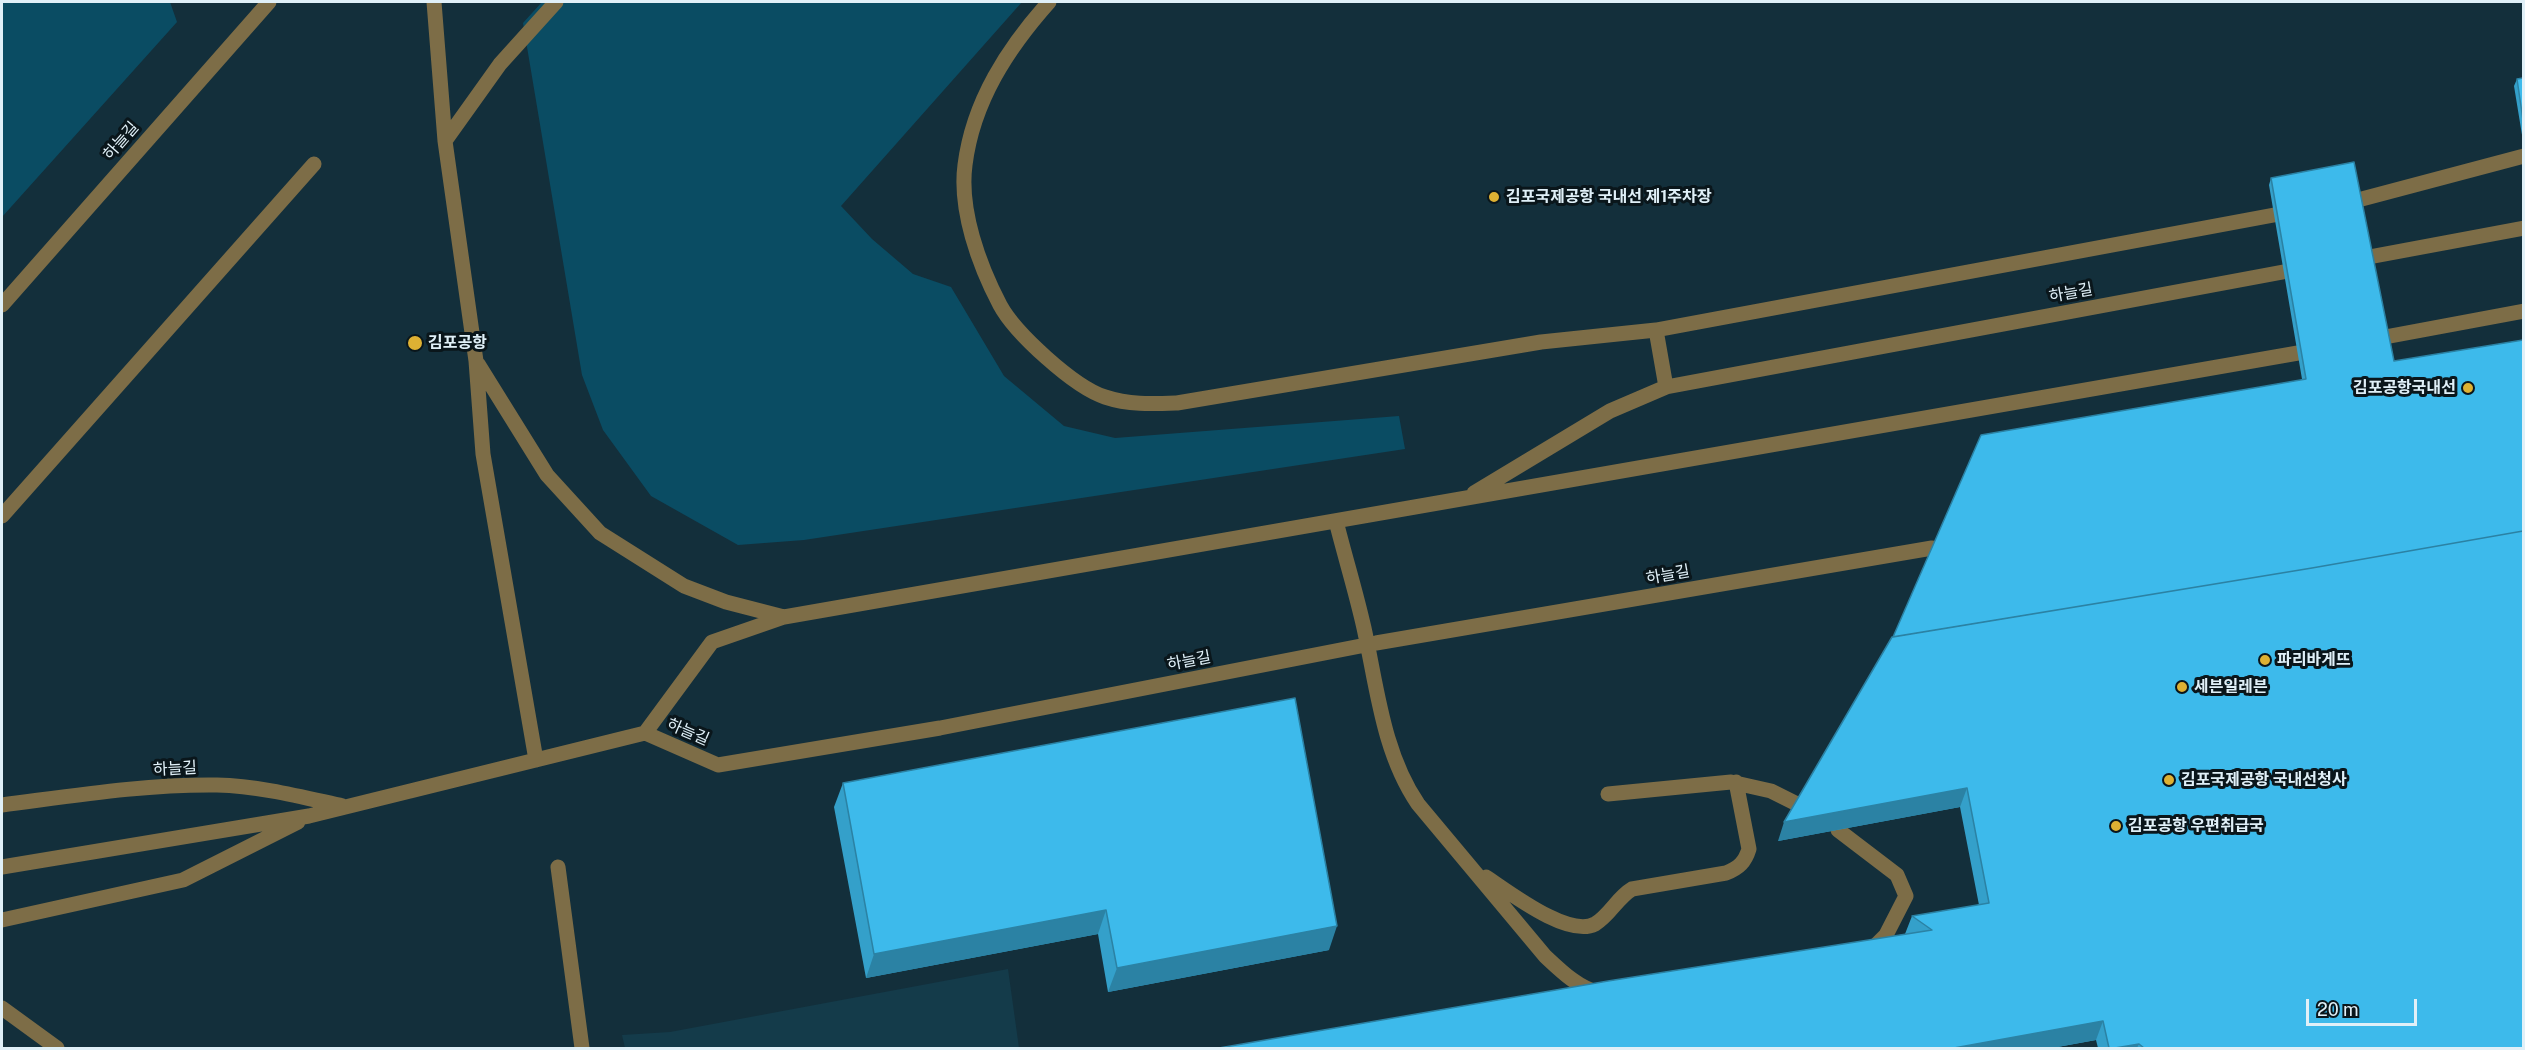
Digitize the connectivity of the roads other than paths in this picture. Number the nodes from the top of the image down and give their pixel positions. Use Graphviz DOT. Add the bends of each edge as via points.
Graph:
graph roads {
  1 [pos="269,2"];
  2 [pos="434,2"];
  3 [pos="556,2"];
  4 [pos="1049,2"];
  5 [pos="445,141"];
  6 [pos="2523,156"];
  7 [pos="314,164"];
  8 [pos="2358,200"];
  9 [pos="2274,215"];
  10 [pos="2523,228"];
  11 [pos="2369,257"];
  12 [pos="2283,272"];
  13 [pos="2,305"];
  14 [pos="2523,311"];
  15 [pos="1656,330"];
  16 [pos="2385,337"];
  17 [pos="2298,353"];
  18 [pos="477,361"];
  19 [pos="1666,387"];
  20 [pos="1466,498"];
  21 [pos="2,516"];
  22 [pos="1336,521"];
  23 [pos="1932,548"];
  24 [pos="784,617"];
  25 [pos="645,733"];
  26 [pos="536,760"];
  27 [pos="1736,782"];
  28 [pos="1608,794"];
  29 [pos="2,805"];
  30 [pos="1799,805"];
  31 [pos="350,807"];
  32 [pos="309,816"];
  33 [pos="1838,830"];
  34 [pos="2,867"];
  35 [pos="558,867"];
  36 [pos="1475,871"];
  37 [pos="2,920"];
  38 [pos="1855,955"];
  39 [pos="1614,992"];
  40 [pos="2,1008"];
  41 [pos="57,1048"];
  42 [pos="582,1048"];
  1 -- 13 [label="lane, 하늘길"];
  2 -- 5 [label="lane, 하늘길"];
  3 -- 5 [label="lane" via="500,64"];
  4 -- 15 [label="lane" via="996,70 974,125 965,166 966,208 1000,306 1066,374 1102,396 1137,405 1177,403 1541,342"];
  5 -- 18 [label="lane, 하늘길"];
  6 -- 8 [label="lane"];
  7 -- 21 [label="lane"];
  9 -- 15 [label="lane"];
  10 -- 11 [label="lane"];
  12 -- 19 [label="lane, 하늘길"];
  14 -- 16 [label="lane"];
  15 -- 19 [label="lane"];
  17 -- 20 [label="lane, 하늘길"];
  18 -- 24 [label="lane, 하늘길" via="547,475 600,533 684,586"];
  18 -- 26 [label="lane, 하늘길" via="483,454"];
  19 -- 20 [label="lane, 하늘길" via="1611,411"];
  20 -- 22 [label="lane, 하늘길"];
  22 -- 24 [label="lane, 하늘길"];
  22 -- 36 [label="lane" via="1402,780"];
  23 -- 25 [label="lane, 하늘길" via="1376,643 940,728 718,765"];
  24 -- 25 [label="lane, 하늘길" via="712,642"];
  25 -- 26 [label="lane"];
  26 -- 31 [label="lane"];
  27 -- 28 [label="lane"];
  27 -- 30 [label="lane" via="1771,791"];
  27 -- 36 [label="lane" via="1749,849 1746,860 1737,869 1632,889 1593,925 1582,928 1563,923"];
  29 -- 31 [label="lane, 하늘길" via="218,785 266,789"];
  31 -- 32 [label="lane"];
  32 -- 34 [label="lane"];
  32 -- 37 [label="lane" via="183,880"];
  33 -- 38 [label="lane" via="1897,874 1906,896 1877,946"];
  35 -- 42 [label="lane"];
  36 -- 39 [label="lane" via="1545,956 1563,972 1597,993"];
  40 -- 41 [label="lane"];
}
